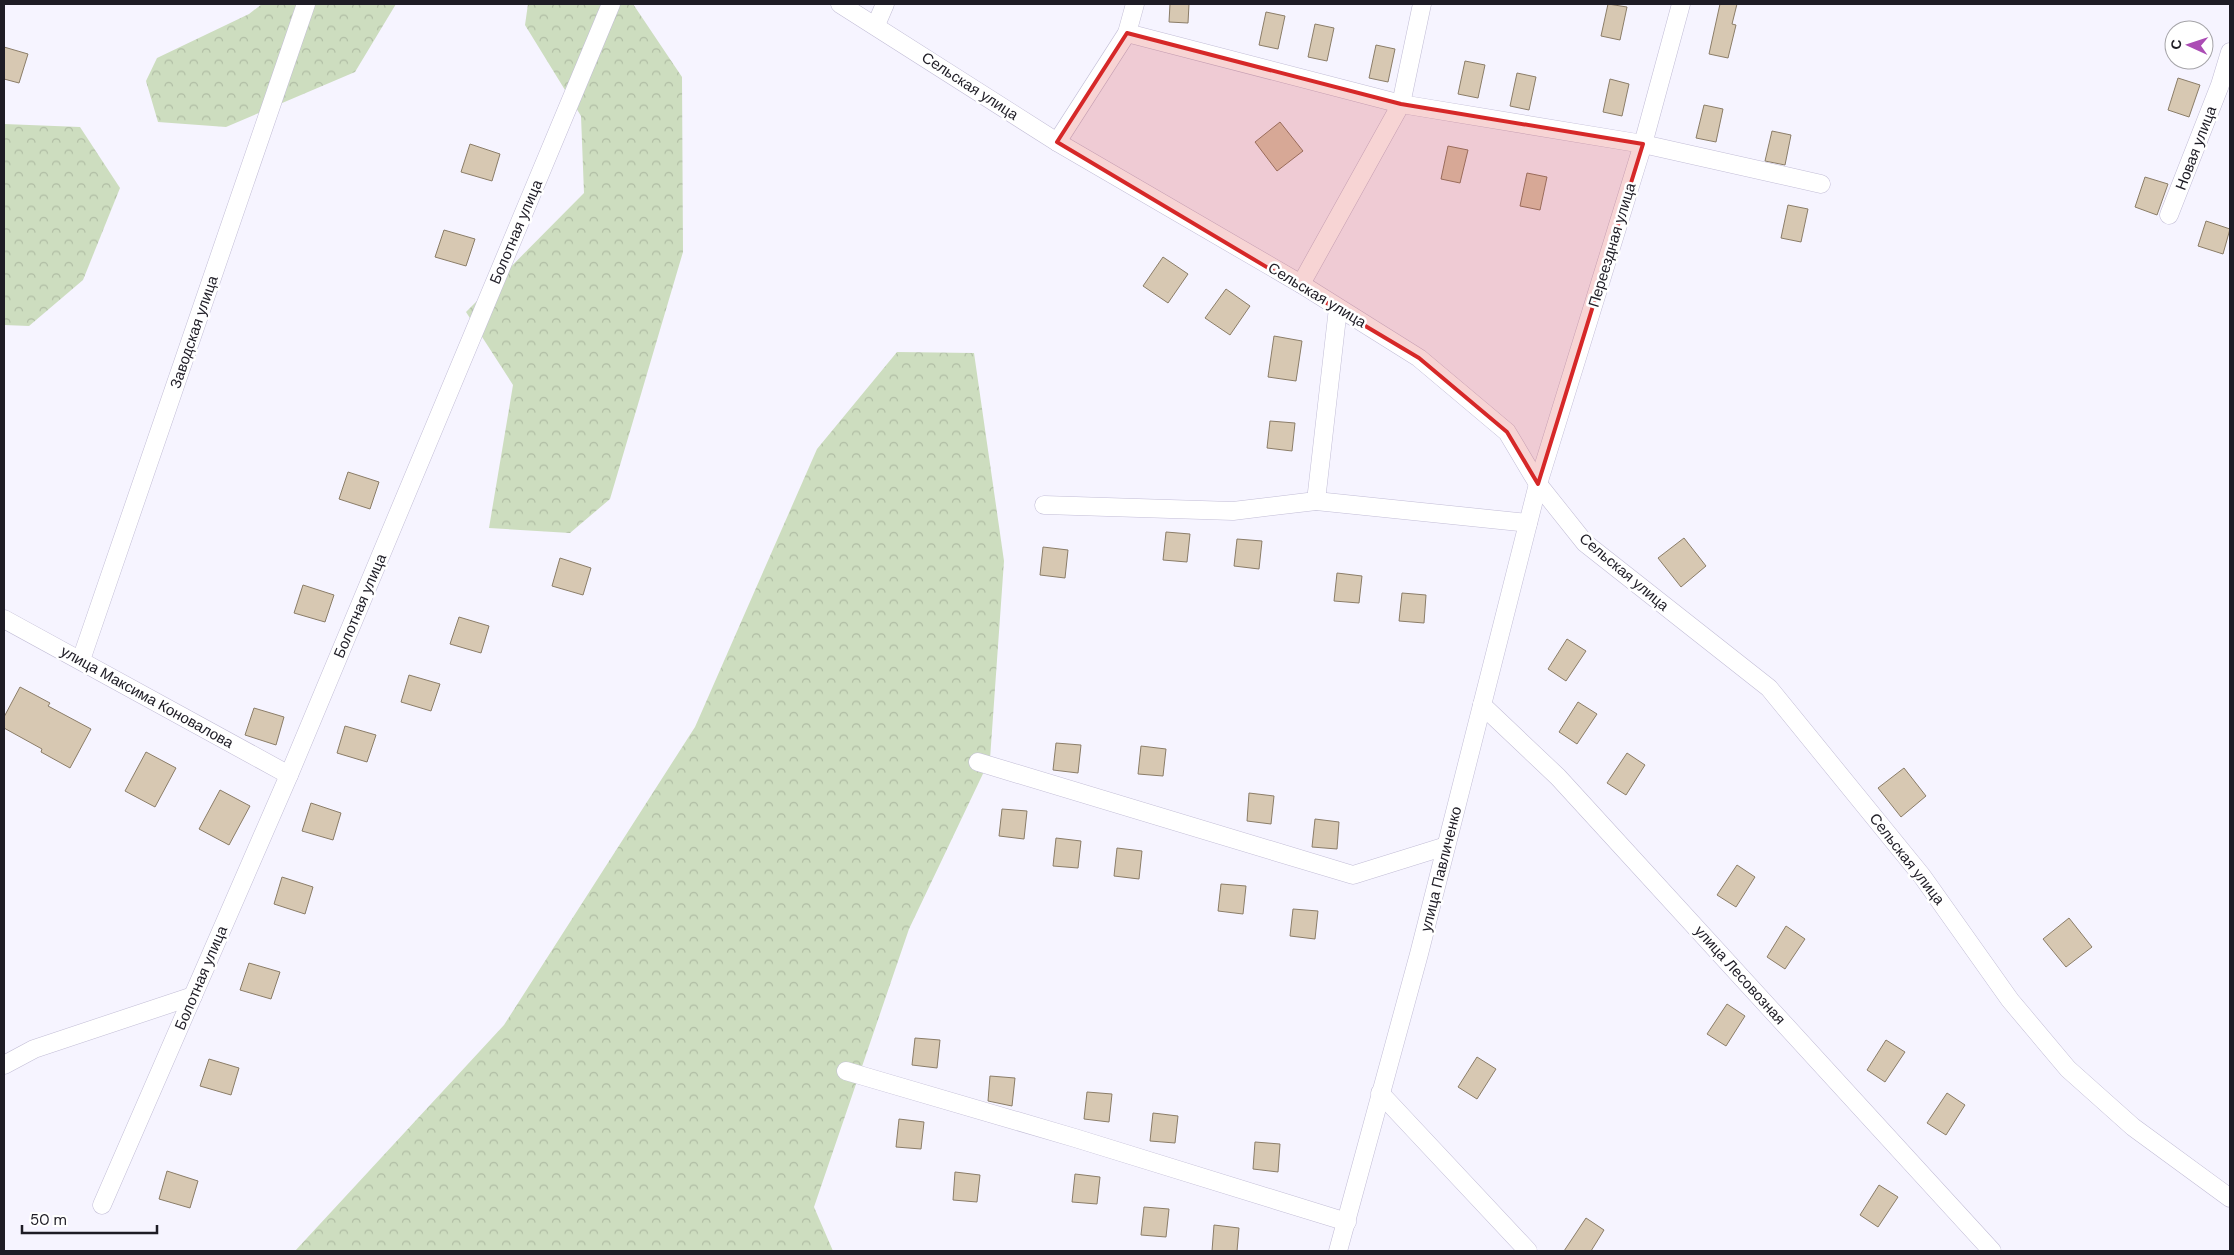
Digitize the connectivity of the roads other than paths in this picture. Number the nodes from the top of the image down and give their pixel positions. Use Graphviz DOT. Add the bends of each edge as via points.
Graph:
graph roads {
  1 [pos="306,4"];
  2 [pos="611,4"];
  3 [pos="840,4"];
  4 [pos="885,4"];
  5 [pos="1135,4"];
  6 [pos="1422,4"];
  7 [pos="1681,4"];
  8 [pos="876,25"];
  9 [pos="1127,33"];
  10 [pos="2230,52"];
  11 [pos="1401,104"];
  12 [pos="1057,142"];
  13 [pos="1643,144"];
  14 [pos="1821,184"];
  15 [pos="2169,215"];
  16 [pos="1301,284"];
  17 [pos="1338,308"];
  18 [pos="1538,484"];
  19 [pos="1316,501"];
  20 [pos="1044,505"];
  21 [pos="1528,523"];
  22 [pos="4,619"];
  23 [pos="81,660"];
  24 [pos="1482,705"];
  25 [pos="978,762"];
  26 [pos="289,775"];
  27 [pos="1446,846"];
  28 [pos="193,996"];
  29 [pos="4,1065"];
  30 [pos="846,1071"];
  31 [pos="1380,1092"];
  32 [pos="2230,1198"];
  33 [pos="102,1205"];
  34 [pos="1347,1222"];
  35 [pos="1338,1251"];
  36 [pos="1528,1251"];
  37 [pos="1992,1251"];
  1 -- 23 [label="street, Заводская улица"];
  2 -- 26 [label="street, Болотная улица"];
  3 -- 8 [label="street, Сельская улица"];
  4 -- 8 [label="street"];
  5 -- 9 [label="street"];
  6 -- 11 [label="street"];
  7 -- 13 [label="street, Переездная улица"];
  8 -- 12 [label="street, Сельская улица"];
  9 -- 11 [label="street"];
  9 -- 12 [label="street"];
  10 -- 15 [label="street, Новая улица" via="2220,86"];
  11 -- 13 [label="street"];
  11 -- 16 [label="street"];
  12 -- 16 [label="street, Сельская улица"];
  13 -- 14 [label="street"];
  13 -- 18 [label="street, Переездная улица"];
  16 -- 17 [label="street, Сельская улица"];
  17 -- 18 [label="street, Сельская улица" via="1419,358 1507,432"];
  17 -- 19 [label="street"];
  18 -- 21 [label="street, улица Павличенко"];
  18 -- 32 [label="street, Сельская улица" via="1585,543 1769,688 1922,876 2010,1000 2068,1069 2133,1127"];
  19 -- 20 [label="street" via="1233,511"];
  19 -- 21 [label="street"];
  21 -- 24 [label="street, улица Павличенко"];
  22 -- 23 [label="street, улица Максима Коновалова"];
  23 -- 26 [label="street, улица Максима Коновалова"];
  24 -- 27 [label="street, улица Павличенко"];
  24 -- 37 [label="street, улица Лесовозная" via="1558,777"];
  25 -- 27 [label="street" via="1354,875"];
  26 -- 28 [label="street, Болотная улица"];
  27 -- 31 [label="street, улица Павличенко"];
  28 -- 29 [label="street" via="34,1049"];
  28 -- 33 [label="street, Болотная улица"];
  30 -- 34 [label="street"];
  31 -- 34 [label="street, улица Павличенко"];
  31 -- 36 [label="street"];
  34 -- 35 [label="street, улица Павличенко"];
}
